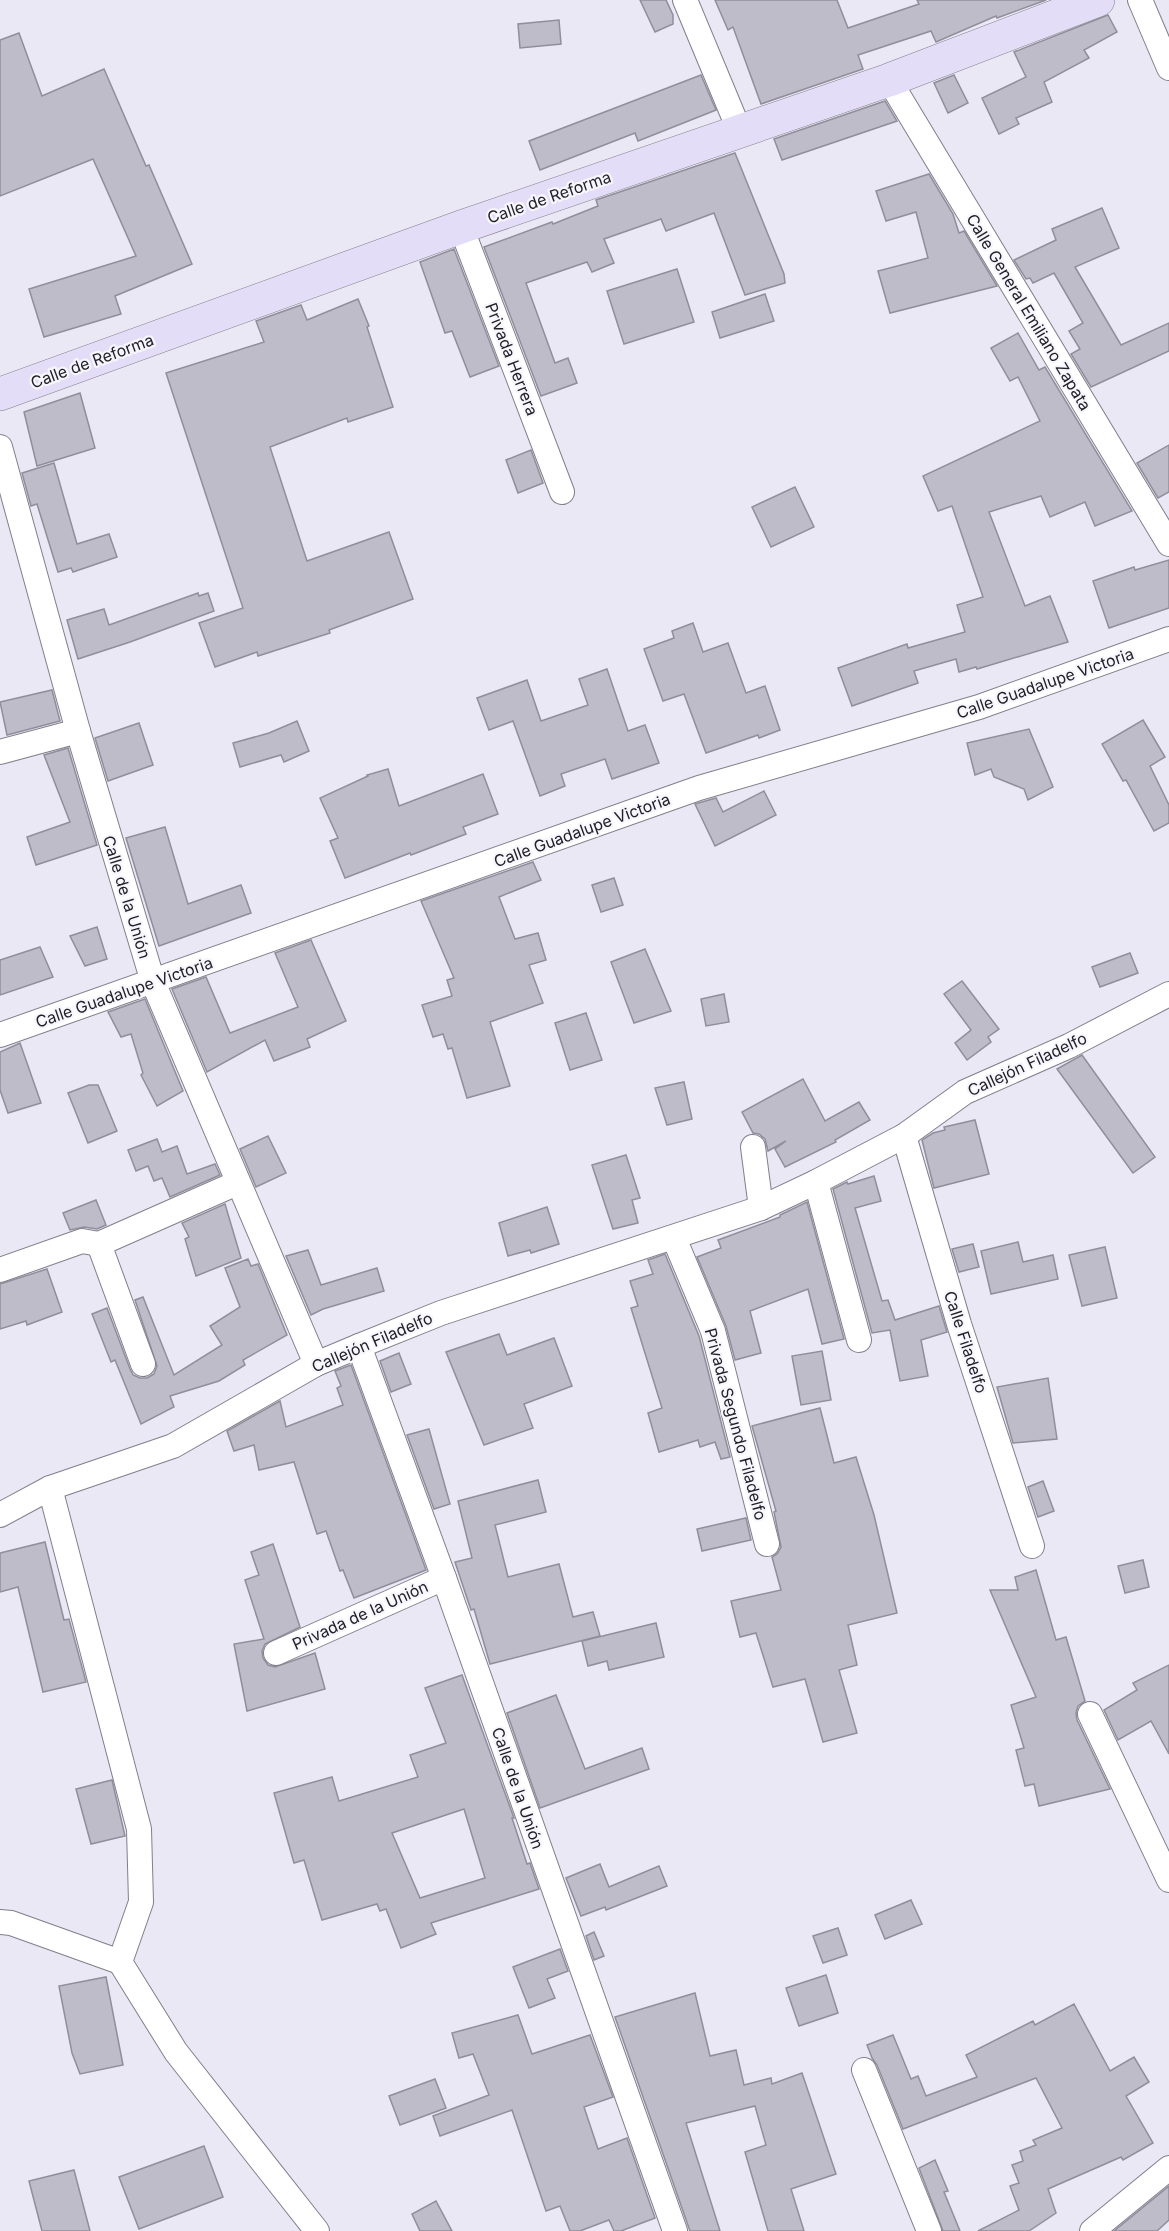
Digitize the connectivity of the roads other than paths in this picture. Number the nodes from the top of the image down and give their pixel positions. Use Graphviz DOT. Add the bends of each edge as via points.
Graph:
graph roads {
  1 [pos="686,0"];
  2 [pos="1098,0"];
  3 [pos="1140,0"];
  4 [pos="1169,68"];
  5 [pos="890,80"];
  6 [pos="740,132"];
  7 [pos="461,227"];
  8 [pos="0,394"];
  9 [pos="0,447"];
  10 [pos="562,492"];
  11 [pos="1169,544"];
  12 [pos="1169,639"];
  13 [pos="78,731"];
  14 [pos="0,752"];
  15 [pos="153,982"];
  16 [pos="1169,994"];
  17 [pos="0,1035"];
  18 [pos="904,1136"];
  19 [pos="753,1147"];
  20 [pos="816,1182"];
  21 [pos="237,1183"];
  22 [pos="761,1208"];
  23 [pos="674,1238"];
  24 [pos="99,1244"];
  25 [pos="0,1269"];
  26 [pos="859,1340"];
  27 [pos="359,1346"];
  28 [pos="143,1364"];
  29 [pos="316,1364"];
  30 [pos="50,1488"];
  31 [pos="0,1515"];
  32 [pos="767,1544"];
  33 [pos="1032,1546"];
  34 [pos="444,1578"];
  35 [pos="276,1653"];
  36 [pos="1090,1714"];
  37 [pos="1169,1880"];
  38 [pos="0,1922"];
  39 [pos="120,1962"];
  40 [pos="864,2070"];
  41 [pos="1169,2169"];
  42 [pos="317,2231"];
  43 [pos="675,2231"];
  44 [pos="929,2231"];
  45 [pos="1092,2231"];
  1 -- 6 [label="street"];
  2 -- 5 [label="main road, Calle de Reforma"];
  3 -- 4 [label="street"];
  5 -- 6 [label="main road, Calle de Reforma"];
  5 -- 11 [label="street, Calle General Emiliano Zapata"];
  6 -- 7 [label="main road, Calle de Reforma"];
  7 -- 8 [label="main road, Calle de Reforma"];
  7 -- 10 [label="street, Privada Herrera"];
  9 -- 13 [label="street, Calle de la Unión"];
  12 -- 15 [label="street, Calle Guadalupe Victoria" via="979,707 699,788"];
  13 -- 14 [label="street"];
  13 -- 15 [label="street, Calle de la Unión"];
  15 -- 17 [label="street, Calle Guadalupe Victoria"];
  15 -- 21 [label="street, Calle de la Unión"];
  16 -- 18 [label="street, Callejón Filadelfo" via="1069,1046 965,1092"];
  18 -- 20 [label="street, Callejón Filadelfo"];
  18 -- 33 [label="street, Calle Filadelfo" via="959,1324"];
  19 -- 22 [label="street"];
  20 -- 22 [label="street, Callejón Filadelfo"];
  20 -- 26 [label="street"];
  21 -- 24 [label="street"];
  21 -- 29 [label="street, Calle de la Unión"];
  22 -- 23 [label="street, Callejón Filadelfo"];
  23 -- 27 [label="street, Callejón Filadelfo" via="441,1313"];
  23 -- 32 [label="street, Privada Segundo Filadelfo" via="713,1332"];
  24 -- 25 [label="street" via="82,1241"];
  24 -- 28 [label="street"];
  27 -- 29 [label="street, Callejón Filadelfo"];
  27 -- 34 [label="street, Calle de la Unión"];
  29 -- 30 [label="street, Callejón Filadelfo" via="173,1446"];
  30 -- 31 [label="street, Callejón Filadelfo"];
  30 -- 39 [label="street" via="139,1829 141,1902"];
  34 -- 35 [label="street, Privada de la Unión"];
  34 -- 43 [label="street, Calle de la Unión"];
  36 -- 37 [label="street"];
  38 -- 39 [label="street"];
  39 -- 42 [label="street" via="176,2052"];
  40 -- 44 [label="street"];
  41 -- 45 [label="street"];
}
